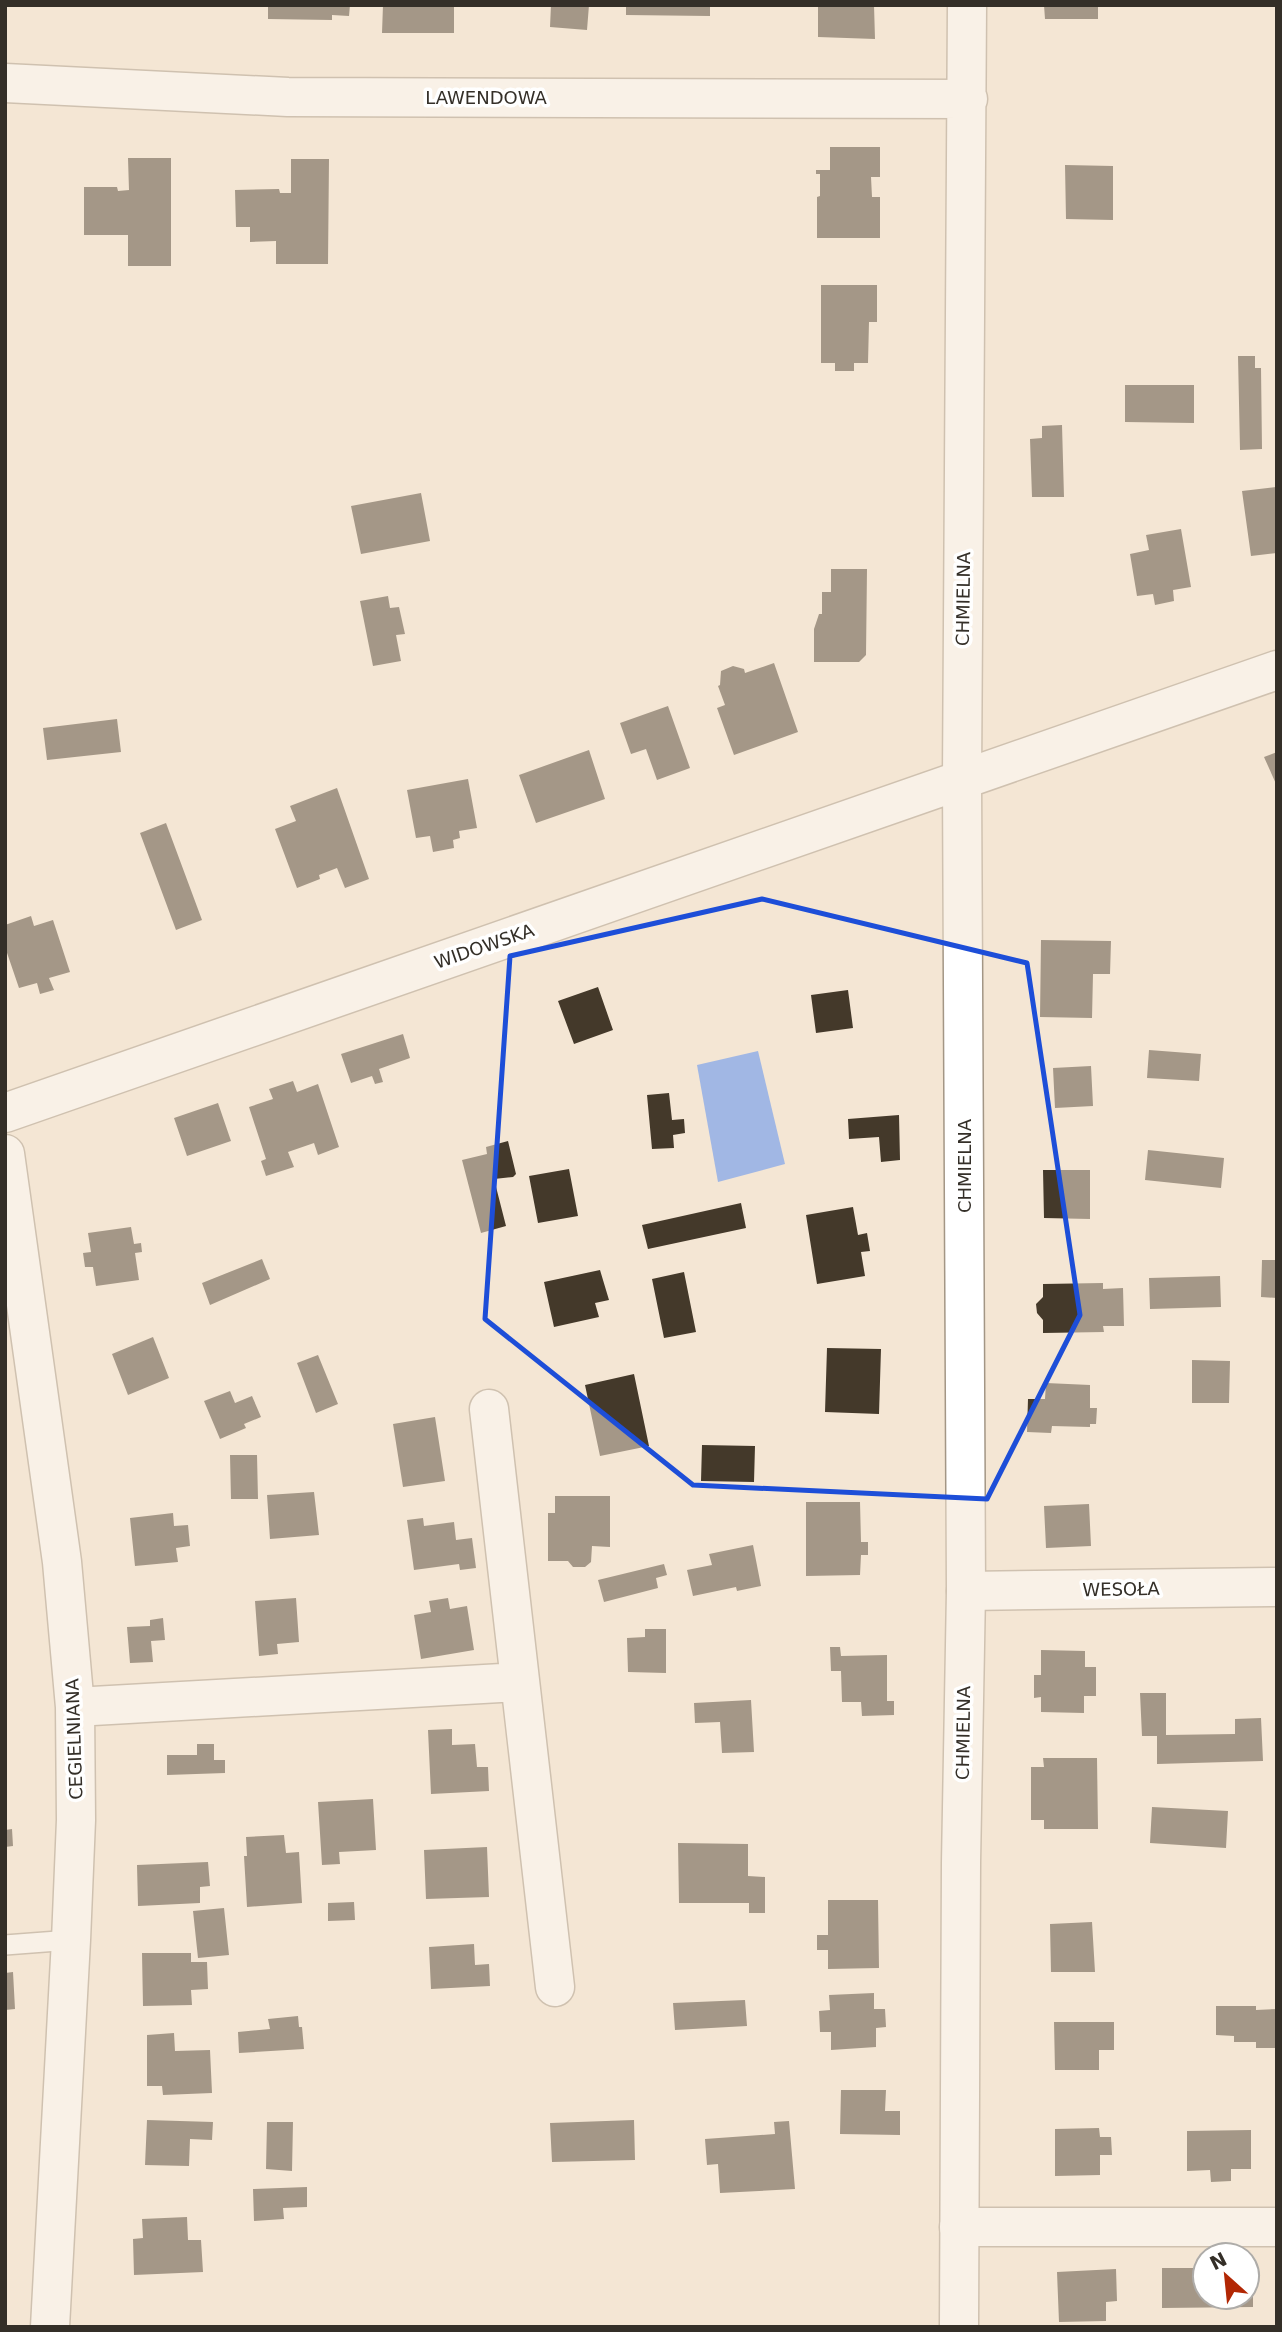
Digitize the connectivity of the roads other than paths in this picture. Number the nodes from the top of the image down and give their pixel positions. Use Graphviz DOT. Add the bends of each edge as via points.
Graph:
graph roads {
  1 [pos="967,5"];
  2 [pos="5,83"];
  3 [pos="968,99"];
  4 [pos="1277,670"];
  5 [pos="962,779"];
  6 [pos="5,1113"];
  7 [pos="5,1154"];
  8 [pos="489,1409"];
  9 [pos="1277,1587"];
  10 [pos="966,1591"];
  11 [pos="519,1682"];
  12 [pos="75,1707"];
  13 [pos="71,1940"];
  14 [pos="5,1945"];
  15 [pos="555,1987"];
  16 [pos="959,2227"];
  17 [pos="1277,2227"];
  18 [pos="50,2327"];
  19 [pos="959,2327"];
  1 -- 3 [label="street, CHMIELNA"];
  2 -- 3 [label="street, LAWENDOWA" via="288,97"];
  3 -- 5 [label="street, CHMIELNA"];
  4 -- 5 [label="street, WIDOWSKA"];
  5 -- 6 [label="street, WIDOWSKA"];
  5 -- 10 [label="street, CHMIELNA"];
  7 -- 12 [label="street, CEGIELNIANA" via="62,1562"];
  8 -- 11 [label="street"];
  9 -- 10 [label="street, WESOŁA"];
  10 -- 16 [label="street, CHMIELNA"];
  11 -- 12 [label="street"];
  11 -- 15 [label="street"];
  12 -- 13 [label="street, CEGIELNIANA"];
  13 -- 14 [label="lane"];
  13 -- 18 [label="street, CEGIELNIANA"];
  16 -- 17 [label="street"];
  16 -- 19 [label="street, CHMIELNA"];
}
